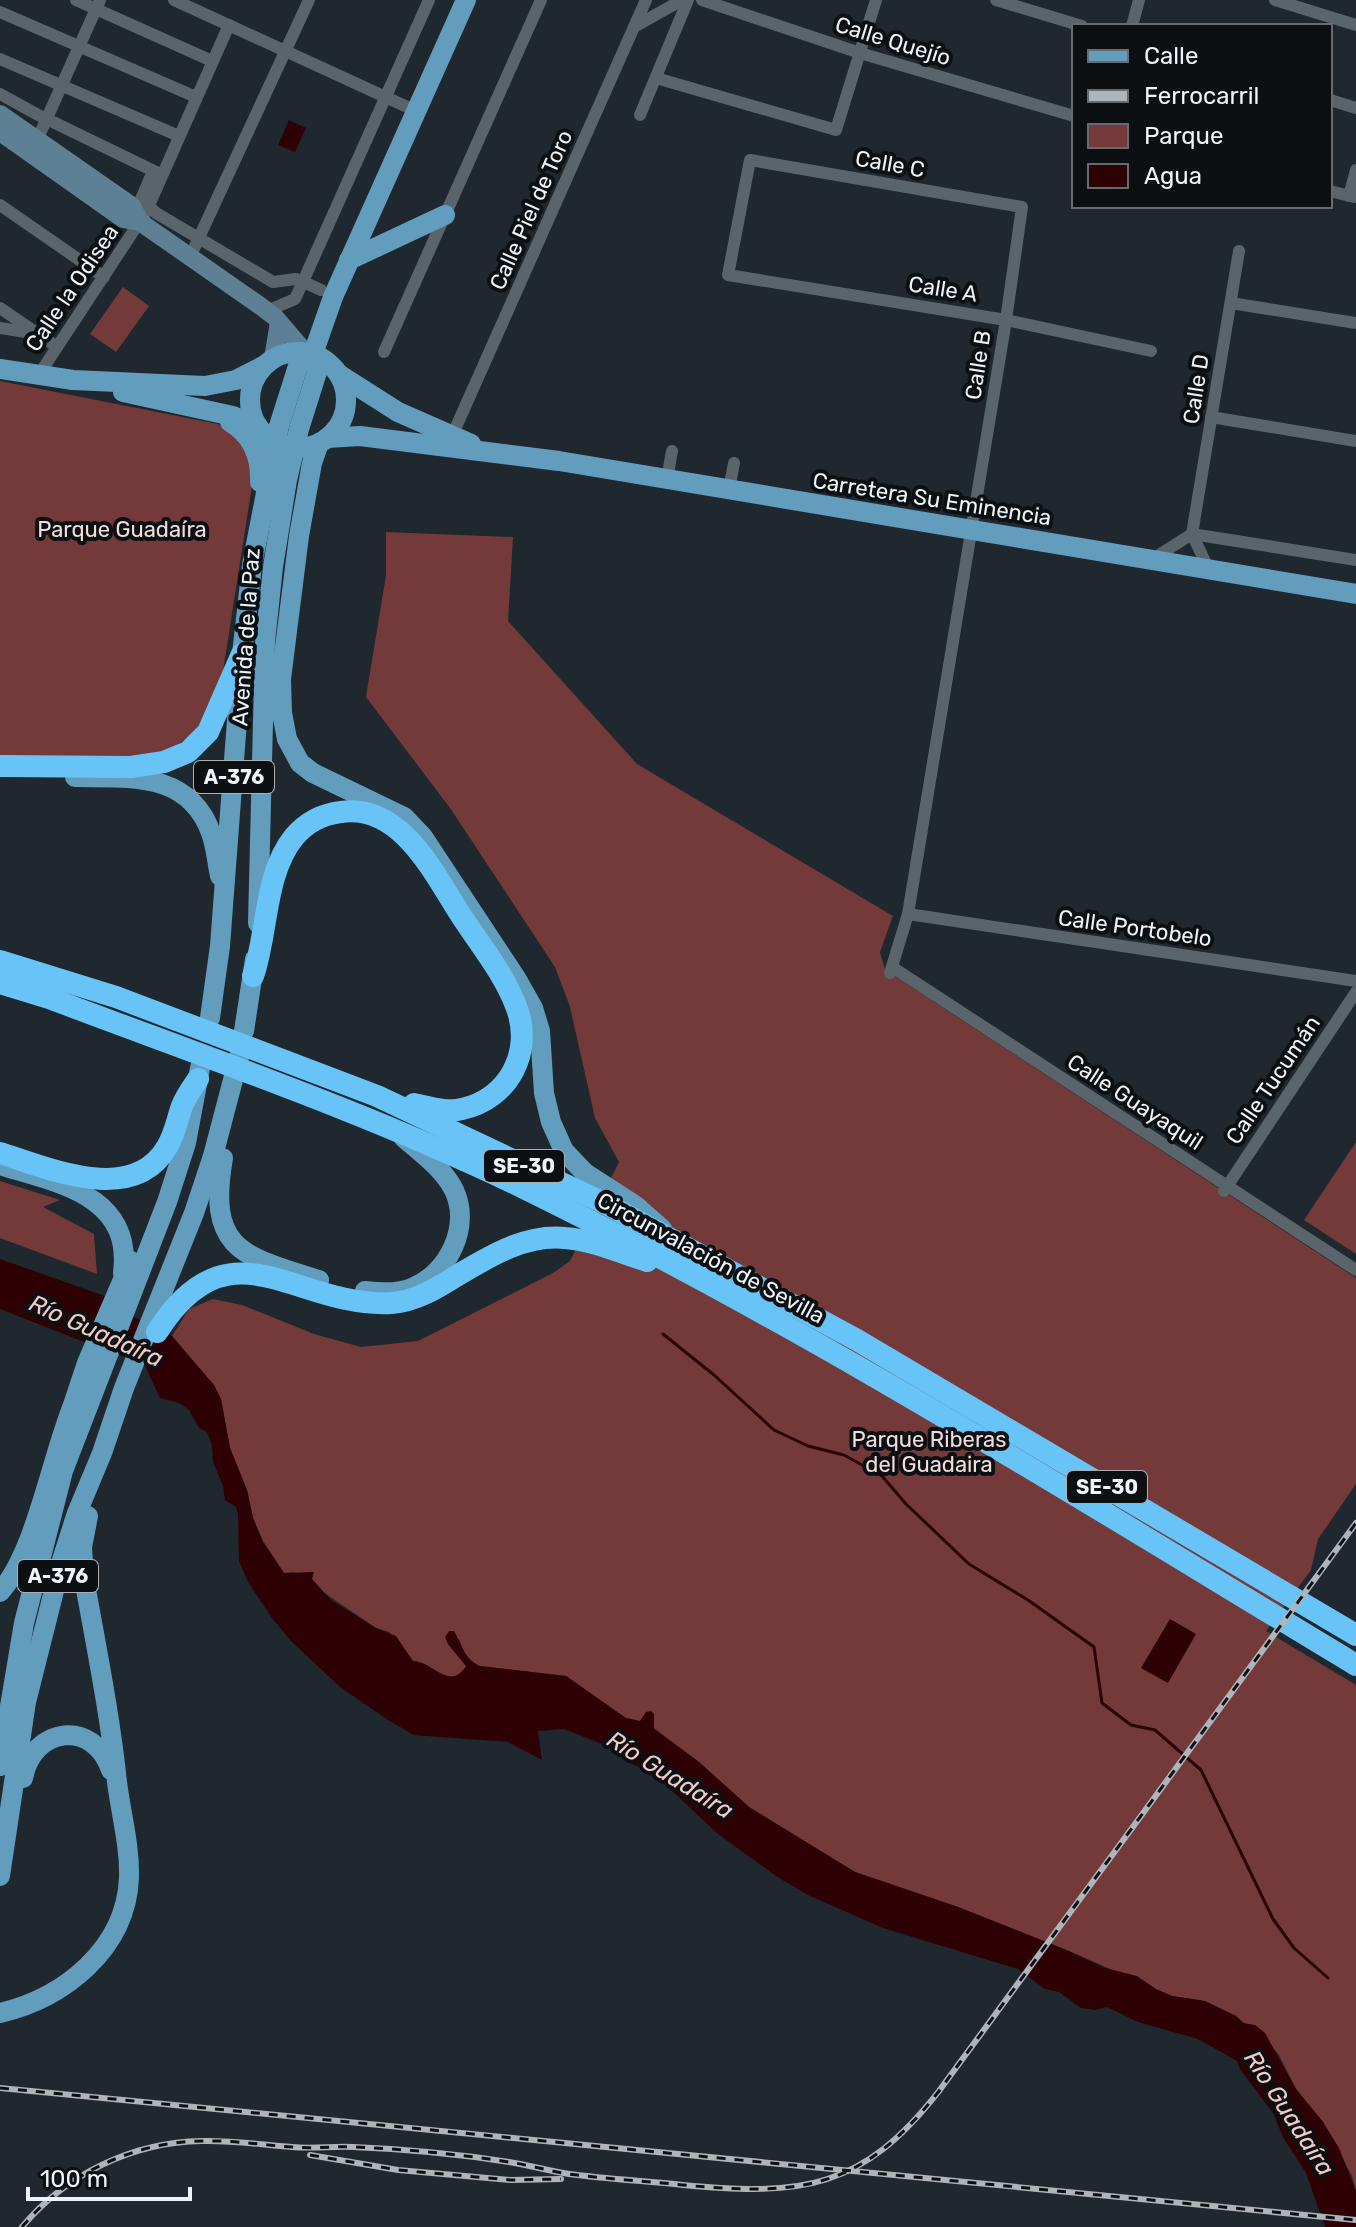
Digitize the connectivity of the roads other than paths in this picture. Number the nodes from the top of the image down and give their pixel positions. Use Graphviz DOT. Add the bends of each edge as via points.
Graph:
graph roads {
  1 [pos="76,0"];
  2 [pos="309,0"];
  3 [pos="429,0"];
  4 [pos="466,0"];
  5 [pos="541,0"];
  6 [pos="646,0"];
  7 [pos="685,0"];
  8 [pos="702,0"];
  9 [pos="876,0"];
  10 [pos="996,0"];
  11 [pos="1139,0"];
  12 [pos="1275,0"];
  13 [pos="177,1"];
  14 [pos="98,4"];
  15 [pos="0,12"];
  16 [pos="1075,24"];
  17 [pos="1133,24"];
  18 [pos="229,25"];
  19 [pos="1356,25"];
  20 [pos="634,27"];
  21 [pos="79,47"];
  22 [pos="285,51"];
  23 [pos="860,53"];
  24 [pos="0,59"];
  25 [pos="212,61"];
  26 [pos="656,78"];
  27 [pos="62,86"];
  28 [pos="0,94"];
  29 [pos="196,97"];
  30 [pos="385,97"];
  31 [pos="1332,101"];
  32 [pos="1356,108"];
  33 [pos="416,111"];
  34 [pos="0,114"];
  35 [pos="640,115"];
  36 [pos="1072,115"];
  37 [pos="0,132"];
  38 [pos="179,136"];
  39 [pos="34,147"];
  40 [pos="1356,170"];
  41 [pos="157,173"];
  42 [pos="1332,192"];
  43 [pos="1352,197"];
  44 [pos="0,205"];
  45 [pos="1022,207"];
  46 [pos="144,214"];
  47 [pos="445,215"];
  48 [pos="427,233"];
  49 [pos="199,238"];
  50 [pos="1239,251"];
  51 [pos="190,257"];
  52 [pos="349,260"];
  53 [pos="728,275"];
  54 [pos="104,277"];
  55 [pos="308,284"];
  56 [pos="1231,303"];
  57 [pos="0,308"];
  58 [pos="273,317"];
  59 [pos="1006,320"];
  60 [pos="1356,323"];
  61 [pos="0,328"];
  62 [pos="38,334"];
  63 [pos="57,347"];
  64 [pos="1151,351"];
  65 [pos="384,352"];
  66 [pos="309,353"];
  67 [pos="269,362"];
  68 [pos="0,369"];
  69 [pos="340,375"];
  70 [pos="38,376"];
  71 [pos="73,380"];
  72 [pos="204,410"];
  73 [pos="1211,417"];
  74 [pos="258,426"];
  75 [pos="452,436"];
  76 [pos="323,441"];
  77 [pos="1356,441"];
  78 [pos="285,445"];
  79 [pos="672,451"];
  80 [pos="500,455"];
  81 [pos="734,463"];
  82 [pos="667,479"];
  83 [pos="729,490"];
  84 [pos="285,493"];
  85 [pos="972,530"];
  86 [pos="1192,534"];
  87 [pos="255,542"];
  88 [pos="1150,560"];
  89 [pos="1356,560"];
  90 [pos="1209,570"];
  91 [pos="1356,594"];
  92 [pos="290,610"];
  93 [pos="242,654"];
  94 [pos="281,679"];
  95 [pos="0,766"];
  96 [pos="0,777"];
  97 [pos="224,899"];
  98 [pos="908,914"];
  99 [pos="257,929"];
  100 [pos="3,966"];
  101 [pos="891,970"];
  102 [pos="253,976"];
  103 [pos="1356,981"];
  104 [pos="1356,992"];
  105 [pos="49,998"];
  106 [pos="0,1000"];
  107 [pos="210,1018"];
  108 [pos="244,1031"];
  109 [pos="239,1057"];
  110 [pos="199,1074"];
  111 [pos="377,1096"];
  112 [pos="228,1097"];
  113 [pos="394,1129"];
  114 [pos="0,1153"];
  115 [pos="0,1165"];
  116 [pos="1225,1189"];
  117 [pos="671,1237"];
  118 [pos="1356,1270"];
  119 [pos="690,1274"];
  120 [pos="128,1282"];
  121 [pos="161,1316"];
  122 [pos="94,1366"];
  123 [pos="73,1404"];
  124 [pos="102,1453"];
  125 [pos="34,1581"];
  126 [pos="0,1592"];
  127 [pos="1356,1635"];
  128 [pos="1356,1665"];
  129 [pos="0,1693"];
  130 [pos="0,1719"];
  131 [pos="0,1766"];
  132 [pos="119,1793"];
  133 [pos="1,1872"];
  134 [pos="0,2013"];
  1 -- 14 [label="street"];
  2 -- 22 [label="street"];
  3 -- 30 [label="street"];
  4 -- 33 [label="main road, Avenida de la Paz"];
  5 -- 47 [label="street"];
  6 -- 20 [label="street, Calle Piel de Toro"];
  7 -- 20 [label="street"];
  7 -- 26 [label="street"];
  8 -- 23 [label="street, Calle Quejío"];
  9 -- 23 [label="street"];
  10 -- 16 [label="street"];
  11 -- 17 [label="street"];
  12 -- 19 [label="street"];
  13 -- 18 [label="street"];
  14 -- 21 [label="street"];
  14 -- 25 [label="street"];
  15 -- 21 [label="street"];
  18 -- 22 [label="street"];
  18 -- 25 [label="street, Calle la Odisea"];
  20 -- 75 [label="street, Calle Piel de Toro"];
  21 -- 27 [label="street"];
  21 -- 29 [label="street"];
  22 -- 30 [label="street"];
  22 -- 49 [label="street"];
  23 -- 26 [label="street" via="836,130"];
  23 -- 36 [label="street, Calle Quejío"];
  24 -- 27 [label="street"];
  25 -- 29 [label="street, Calle la Odisea"];
  26 -- 35 [label="street"];
  27 -- 38 [label="street"];
  27 -- 39 [label="street"];
  28 -- 41 [label="street"];
  29 -- 38 [label="street, Calle la Odisea"];
  30 -- 33 [label="street"];
  30 -- 58 [label="street" via="295,299"];
  31 -- 32 [label="street"];
  33 -- 52 [label="main road, Avenida de la Paz"];
  34 -- 39 [label="street"];
  37 -- 39 [label="street"];
  38 -- 41 [label="street, Calle la Odisea"];
  39 -- 46 [label="street"];
  40 -- 43 [label="street"];
  41 -- 46 [label="street, Calle la Odisea"];
  42 -- 43 [label="street"];
  44 -- 54 [label="street"];
  45 -- 53 [label="street, Calle C" via="750,160"];
  45 -- 59 [label="street, Calle B"];
  46 -- 49 [label="street" via="156,213"];
  46 -- 51 [label="street"];
  46 -- 54 [label="street, Calle la Odisea"];
  47 -- 48 [label="main road"];
  48 -- 52 [label="main road"];
  48 -- 65 [label="street"];
  49 -- 51 [label="street"];
  49 -- 55 [label="street" via="273,282"];
  50 -- 56 [label="street, Calle D"];
  51 -- 58 [label="street"];
  52 -- 66 [label="main road, Avenida de la Paz"];
  53 -- 59 [label="street, Calle A"];
  54 -- 63 [label="street, Calle la Odisea"];
  56 -- 60 [label="street"];
  56 -- 73 [label="street, Calle D"];
  57 -- 62 [label="street"];
  58 -- 66 [label="street"];
  58 -- 67 [label="street"];
  59 -- 64 [label="street, Calle A"];
  59 -- 85 [label="street, Calle B"];
  61 -- 62 [label="street"];
  62 -- 63 [label="street"];
  63 -- 70 [label="street, Calle la Odisea"];
  66 -- 67 [label="main road" via="293,351"];
  66 -- 69 [label="main road, Carretera Su Eminencia"];
  66 -- 78 [label="main road, Avenida de la Paz" via="298,366"];
  67 -- 71 [label="main road" via="236,380 205,386"];
  67 -- 74 [label="main road" via="250,394"];
  68 -- 70 [label="main road"];
  69 -- 75 [label="main road, Carretera Su Eminencia" via="398,412"];
  69 -- 76 [label="main road" via="346,409 339,426"];
  70 -- 71 [label="main road"];
  71 -- 72 [label="main road"];
  72 -- 74 [label="main road"];
  72 -- 87 [label="main road" via="239,428 256,450 261,478"];
  73 -- 77 [label="street"];
  73 -- 86 [label="street, Calle D"];
  74 -- 78 [label="main road"];
  75 -- 80 [label="main road, Carretera Su Eminencia"];
  76 -- 78 [label="main road, Carretera Su Eminencia"];
  76 -- 80 [label="main road, Carretera Su Eminencia" via="360,436"];
  76 -- 92 [label="main road" via="312,463"];
  78 -- 84 [label="main road, Avenida de la Paz"];
  78 -- 87 [label="main road, Avenida de la Paz"];
  79 -- 82 [label="street"];
  80 -- 82 [label="main road, Carretera Su Eminencia"];
  81 -- 83 [label="street"];
  82 -- 83 [label="main road, Carretera Su Eminencia"];
  83 -- 85 [label="main road, Carretera Su Eminencia"];
  84 -- 92 [label="main road"];
  84 -- 99 [label="main road, Avenida de la Paz" via="265,642"];
  85 -- 88 [label="main road, Carretera Su Eminencia"];
  85 -- 98 [label="street, Calle B"];
  86 -- 88 [label="street"];
  86 -- 89 [label="street"];
  86 -- 90 [label="street"];
  87 -- 93 [label="main road, Avenida de la Paz"];
  88 -- 90 [label="main road, Carretera Su Eminencia"];
  90 -- 91 [label="main road, Carretera Su Eminencia"];
  92 -- 94 [label="main road"];
  93 -- 95 [label="highway" via="208,732 188,752 131,767"];
  93 -- 97 [label="main road, A-376"];
  94 -- 99 [label="main road" via="268,863"];
  94 -- 117 [label="main road" via="284,727 300,763 327,782 404,817 423,837 516,978 533,1008 544,1093 564,1151"];
  96 -- 97 [label="main road" via="140,779 187,795 211,834"];
  97 -- 107 [label="main road, A-376"];
  98 -- 101 [label="street, Calle B"];
  98 -- 103 [label="street, Calle Portobelo"];
  99 -- 102 [label="main road, Avenida de la Paz"];
  100 -- 105 [label="highway, Circunvalación de Sevilla / SE-30"];
  100 -- 111 [label="highway, Circunvalación de Sevilla / SE-30" via="116,997"];
  101 -- 116 [label="street, Calle Guayaquil"];
  102 -- 108 [label="main road, Avenida de la Paz"];
  102 -- 111 [label="highway" via="276,875 295,836 312,822 347,811 365,812 398,828 417,848 503,978 517,1007 522,1048 516,1067 495,1095 461,1109 446,1111"];
  104 -- 116 [label="street, Calle Tucumán"];
  105 -- 106 [label="highway"];
  105 -- 113 [label="highway, Circunvalación de Sevilla / SE-30"];
  109 -- 112 [label="main road"];
  110 -- 114 [label="highway" via="167,1147 150,1166 128,1176 75,1177"];
  110 -- 120 [label="main road" via="191,1121 179,1140"];
  111 -- 117 [label="highway, Circunvalación de Sevilla / SE-30"];
  112 -- 113 [label="main road" via="233,1109 218,1211 228,1237 242,1253 265,1263 354,1291 413,1288 448,1259 458,1236 455,1192 444,1174"];
  112 -- 121 [label="main road"];
  113 -- 119 [label="highway, Circunvalación de Sevilla / SE-30" via="522,1187"];
  115 -- 120 [label="main road" via="79,1191 99,1203 124,1243"];
  116 -- 118 [label="street, Calle Guayaquil"];
  117 -- 127 [label="highway, Circunvalación de Sevilla / SE-30" via="857,1340"];
  119 -- 121 [label="highway" via="601,1246 544,1238 521,1243 422,1295 394,1303 357,1302 238,1273 200,1284"];
  119 -- 128 [label="highway, Circunvalación de Sevilla / SE-30"];
  120 -- 122 [label="main road"];
  121 -- 124 [label="main road, A-376"];
  122 -- 123 [label="main road"];
  122 -- 125 [label="main road, A-376"];
  123 -- 125 [label="main road" via="39,1529"];
  123 -- 126 [label="main road" via="27,1543"];
  124 -- 132 [label="main road" via="82,1556"];
  124 -- 133 [label="main road, A-376" via="77,1513 36,1659"];
  125 -- 131 [label="main road, A-376"];
  129 -- 130 [label="main road"];
  132 -- 133 [label="main road" via="106,1757 91,1741 63,1735 44,1742 24,1771"];
  132 -- 134 [label="main road" via="129,1875 114,1932 60,1990"];
}
